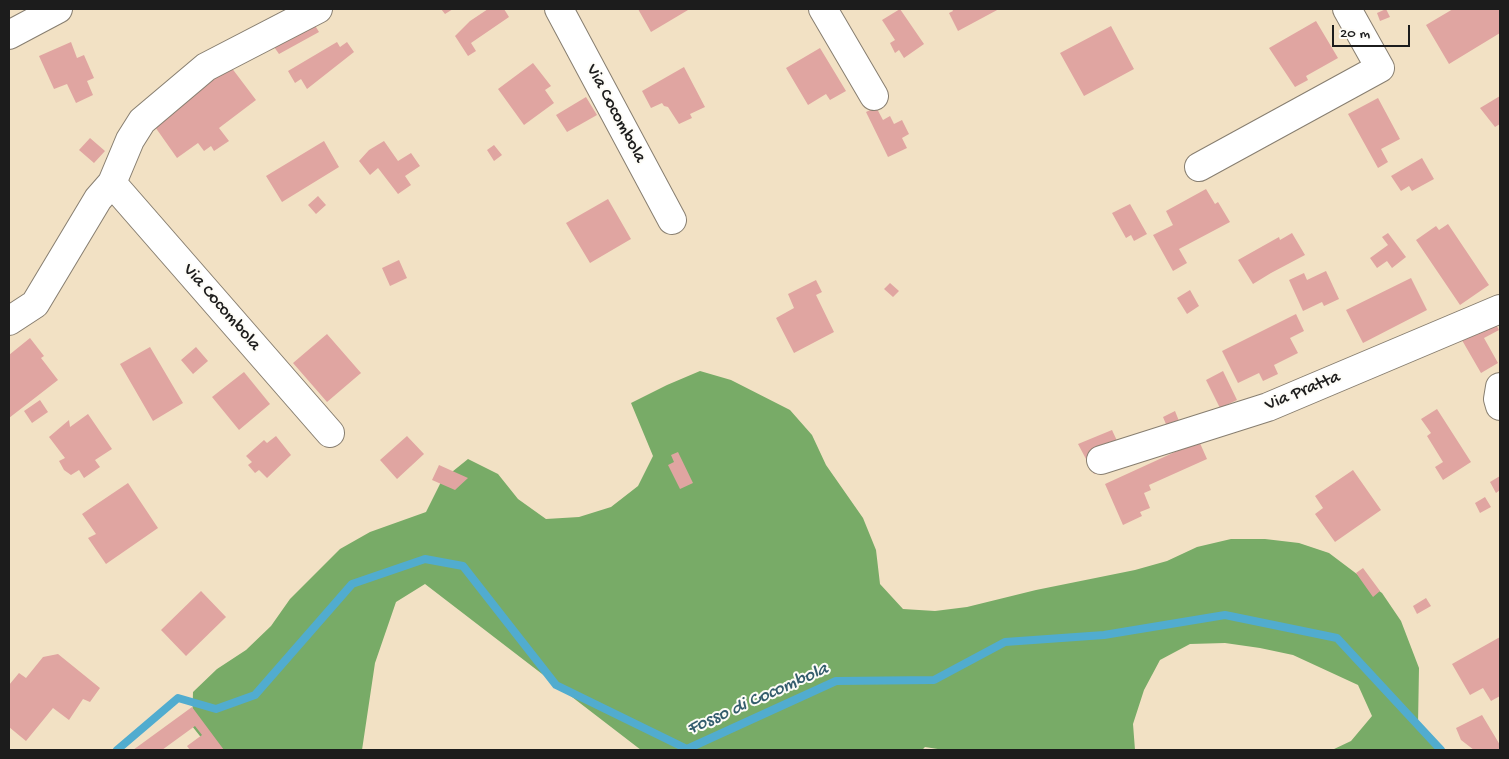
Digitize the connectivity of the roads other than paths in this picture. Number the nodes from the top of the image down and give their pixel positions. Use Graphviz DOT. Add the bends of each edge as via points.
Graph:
graph roads {
  1 [pos="58,9"];
  2 [pos="318,9"];
  3 [pos="559,9"];
  4 [pos="823,9"];
  5 [pos="1347,9"];
  6 [pos="9,35"];
  7 [pos="874,96"];
  8 [pos="1199,167"];
  9 [pos="112,183"];
  10 [pos="672,220"];
  11 [pos="1500,309"];
  12 [pos="9,321"];
  13 [pos="1500,387"];
  14 [pos="1500,406"];
  15 [pos="330,433"];
  16 [pos="1101,460"];
  1 -- 6 [label="street"];
  2 -- 9 [label="street" via="206,67 142,121 130,140"];
  3 -- 10 [label="street, Via Cocombola"];
  4 -- 7 [label="street"];
  5 -- 8 [label="street" via="1380,68"];
  9 -- 12 [label="street" via="98,199 35,304"];
  9 -- 15 [label="street, Via Cocombola"];
  11 -- 16 [label="street, Via Pratta" via="1268,407"];
  13 -- 14 [label="street"];
}
